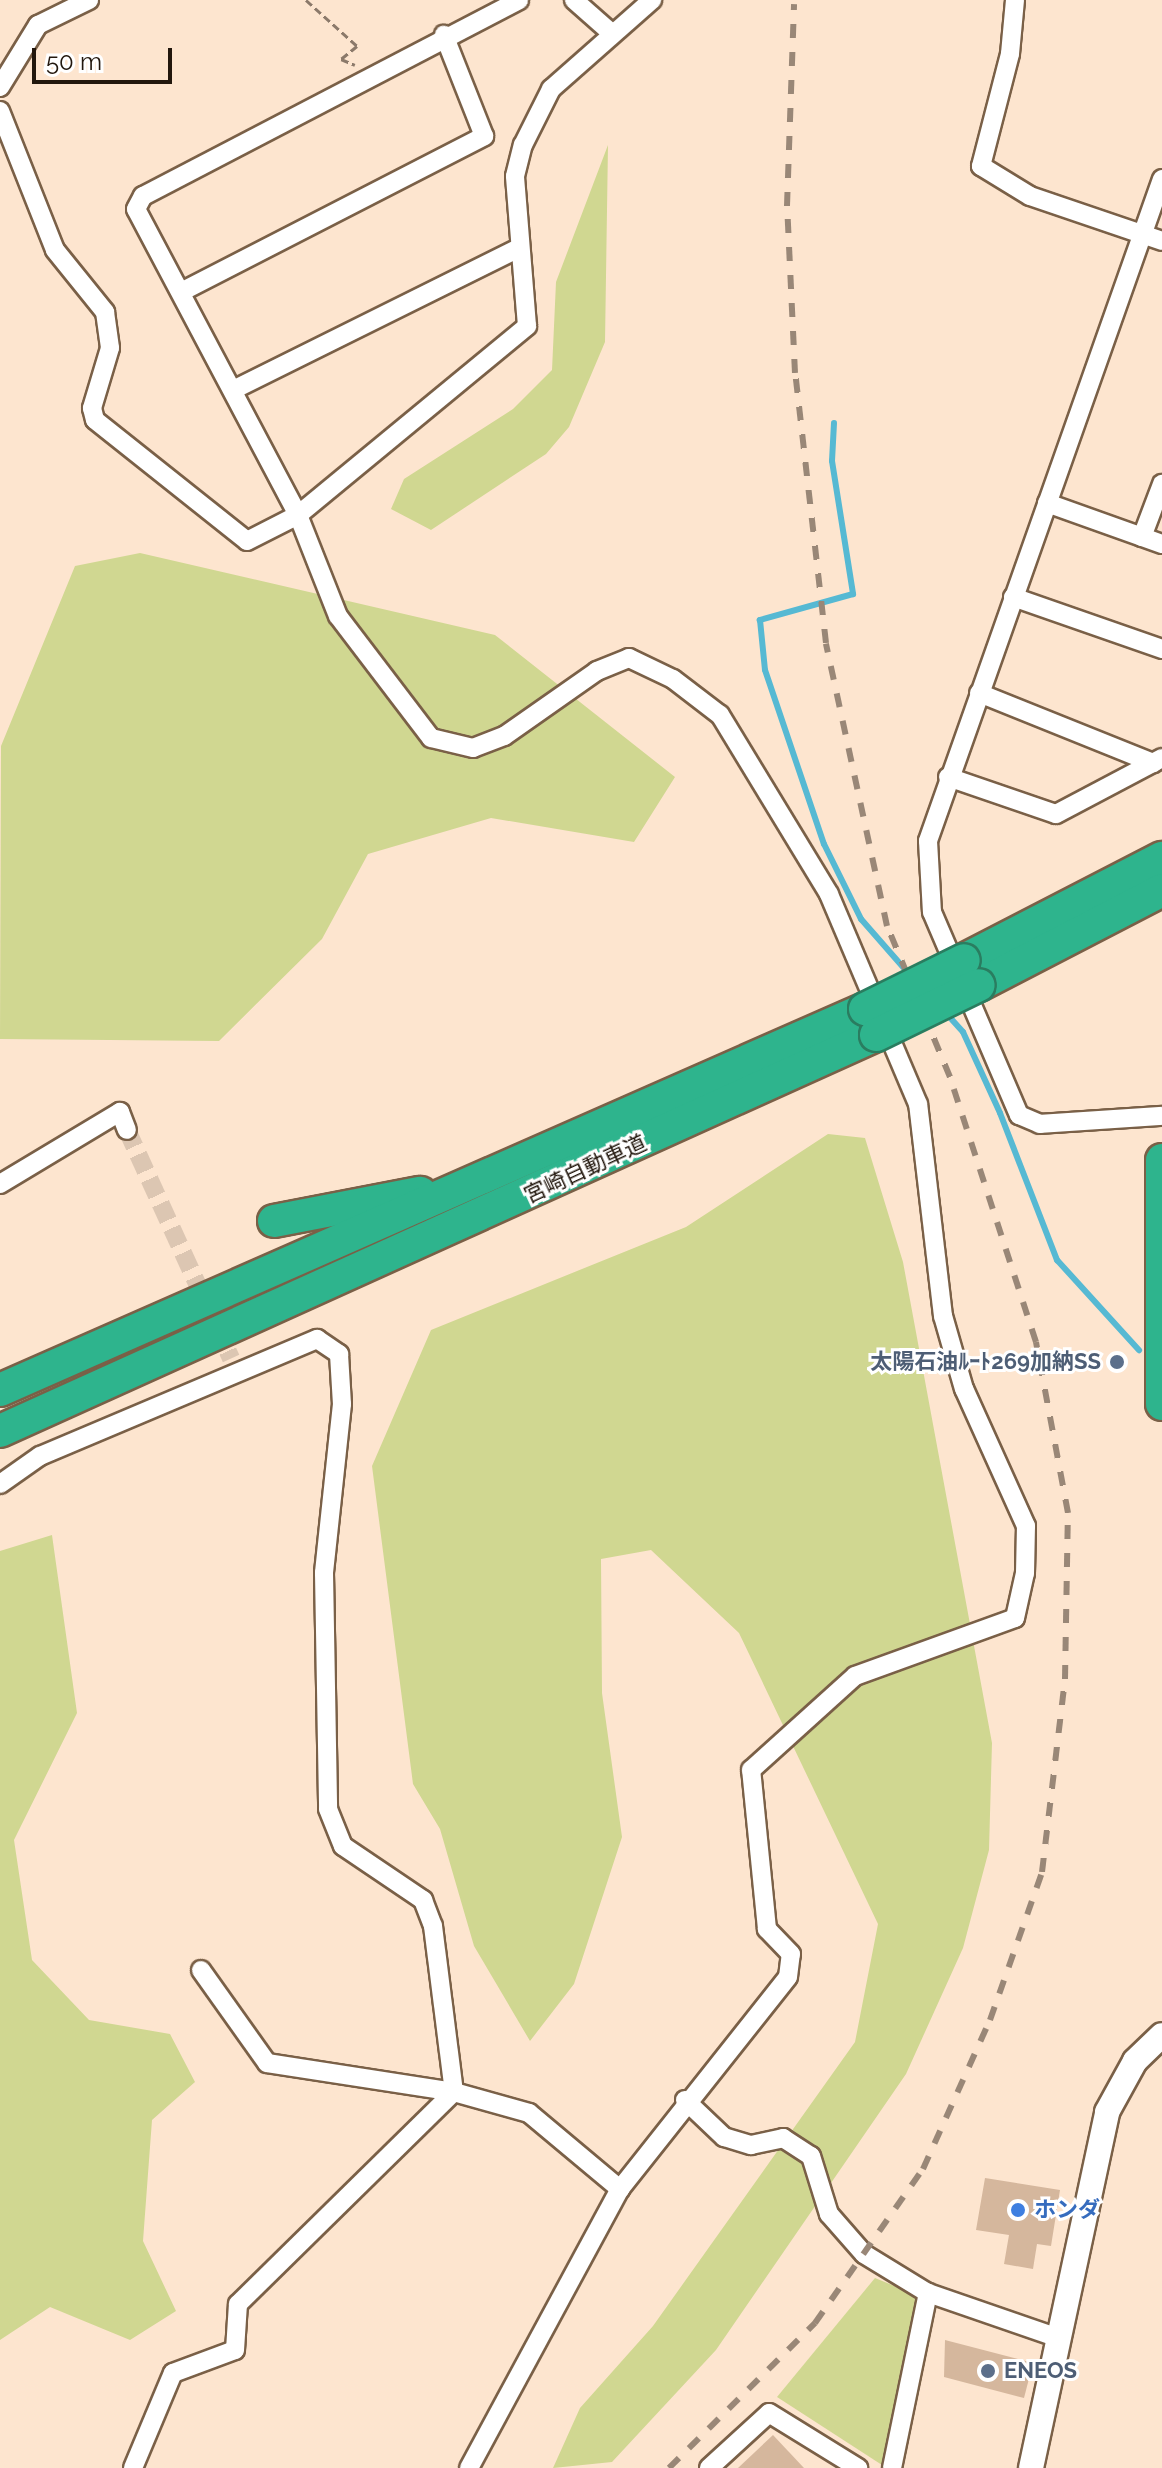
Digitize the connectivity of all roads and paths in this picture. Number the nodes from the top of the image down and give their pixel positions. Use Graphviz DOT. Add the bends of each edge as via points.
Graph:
graph roads {
  1 [pos="89,0"];
  2 [pos="306,0"];
  3 [pos="519,0"];
  4 [pos="574,0"];
  5 [pos="652,0"];
  6 [pos="1015,0"];
  7 [pos="609,31"];
  8 [pos="444,35"];
  9 [pos="348,62"];
  10 [pos="0,87"];
  11 [pos="0,111"];
  12 [pos="1162,179"];
  13 [pos="1142,235"];
  14 [pos="1162,241"];
  15 [pos="519,248"];
  16 [pos="181,292"];
  17 [pos="233,390"];
  18 [pos="1162,484"];
  19 [pos="1047,503"];
  20 [pos="298,515"];
  21 [pos="1142,537"];
  22 [pos="1162,544"];
  23 [pos="1013,597"];
  24 [pos="1162,649"];
  25 [pos="979,693"];
  26 [pos="1158,760"];
  27 [pos="948,777"];
  28 [pos="1162,858"];
  29 [pos="1162,890"];
  30 [pos="972,972"];
  31 [pos="870,1022"];
  32 [pos="1162,1116"];
  33 [pos="127,1130"];
  34 [pos="1162,1160"];
  35 [pos="474,1183"];
  36 [pos="0,1184"];
  37 [pos="274,1221"];
  38 [pos="0,1390"];
  39 [pos="1162,1404"];
  40 [pos="0,1431"];
  41 [pos="0,1484"];
  42 [pos="201,1970"];
  43 [pos="1162,2035"];
  44 [pos="454,2092"];
  45 [pos="685,2100"];
  46 [pos="620,2189"];
  47 [pos="928,2293"];
  48 [pos="1059,2338"];
  49 [pos="133,2468"];
  50 [pos="469,2468"];
  51 [pos="709,2468"];
  52 [pos="858,2468"];
  53 [pos="892,2468"];
  54 [pos="1031,2468"];
  1 -- 10 [label="street" via="38,25"];
  2 -- 9 [label="path" via="357,46 341,59"];
  3 -- 8 [label="street"];
  4 -- 7 [label="street"];
  5 -- 7 [label="street" via="642,15"];
  6 -- 13 [label="street" via="1010,54 981,166 1030,196"];
  7 -- 15 [label="street" via="551,89 523,145 515,176"];
  8 -- 16 [label="street" via="484,136"];
  8 -- 16 [label="street" via="143,196 136,209"];
  11 -- 20 [label="street" via="55,250 105,312 110,348 92,408 95,420 236,537 247,541"];
  12 -- 13 [label="street"];
  13 -- 14 [label="street"];
  13 -- 19 [label="street"];
  15 -- 17 [label="street"];
  15 -- 20 [label="street" via="527,326"];
  16 -- 17 [label="street"];
  17 -- 20 [label="street"];
  18 -- 21 [label="street"];
  19 -- 21 [label="street"];
  19 -- 23 [label="street"];
  20 -- 45 [label="street" via="338,616 431,738 473,748 504,736 597,671 629,658 720,715 829,894 918,1104 943,1316 964,1389 1026,1526 1015,1618 855,1676 751,1770 767,1929 791,1954 788,1977"];
  21 -- 22 [label="street"];
  23 -- 24 [label="street"];
  23 -- 25 [label="street"];
  25 -- 26 [label="street"];
  25 -- 27 [label="street"];
  26 -- 27 [label="street" via="1056,814"];
  27 -- 32 [label="street" via="928,841 932,912 1001,1087 1019,1115 1040,1124"];
  28 -- 30 [label="highway, 宮崎自動車道"];
  29 -- 30 [label="highway, 宮崎自動車道"];
  30 -- 31 [label="highway, 宮崎自動車道, bridge"];
  31 -- 35 [label="highway, 宮崎自動車道"];
  31 -- 40 [label="highway, 宮崎自動車道"];
  33 -- 36 [label="street" via="120,1112"];
  34 -- 39 [label="highway"];
  35 -- 37 [label="highway"];
  35 -- 38 [label="highway, 宮崎自動車道"];
  41 -- 44 [label="street" via="40,1456 234,1366 317,1339 339,1354 342,1404 324,1573 328,1809 343,1846 423,1900 433,1926"];
  42 -- 44 [label="street" via="267,2063"];
  43 -- 48 [label="street" via="1135,2061 1107,2112"];
  44 -- 46 [label="street" via="529,2113"];
  44 -- 49 [label="street" via="238,2304 235,2350 173,2373"];
  45 -- 46 [label="street"];
  45 -- 47 [label="street" via="724,2137 751,2145 783,2138 811,2156 829,2214 864,2254"];
  46 -- 50 [label="street"];
  47 -- 48 [label="street"];
  47 -- 53 [label="street"];
  48 -- 54 [label="street"];
  51 -- 52 [label="street" via="769,2413"];
}
